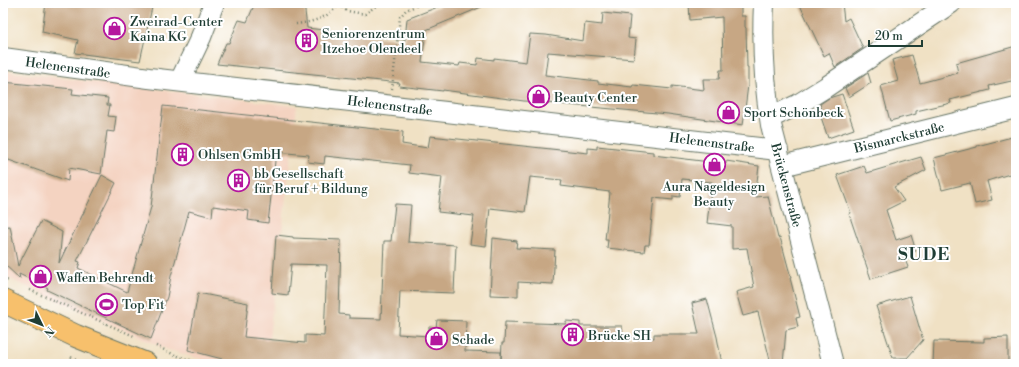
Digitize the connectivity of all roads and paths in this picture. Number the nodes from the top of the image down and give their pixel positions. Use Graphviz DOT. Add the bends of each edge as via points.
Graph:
graph roads {
  1 [pos="214,3"];
  2 [pos="380,3"];
  3 [pos="423,3"];
  4 [pos="764,3"];
  5 [pos="951,3"];
  6 [pos="340,4"];
  7 [pos="296,24"];
  8 [pos="3,58"];
  9 [pos="180,81"];
  10 [pos="390,105"];
  11 [pos="1016,108"];
  12 [pos="770,118"];
  13 [pos="780,158"];
  14 [pos="3,279"];
  15 [pos="28,290"];
  16 [pos="9,293"];
  17 [pos="140,339"];
  18 [pos="150,355"];
  19 [pos="202,364"];
  20 [pos="833,364"];
  1 -- 9 [label="street"];
  2 -- 6 [label="path" via="365,14 348,11"];
  3 -- 10 [label="path" via="406,10 400,17"];
  4 -- 12 [label="street, Brückenstraße" via="763,57"];
  5 -- 12 [label="street" via="797,105"];
  6 -- 7 [label="path" via="329,15 312,23"];
  8 -- 9 [label="street, Helenenstraße"];
  9 -- 10 [label="street, Helenenstraße"];
  10 -- 13 [label="street, Helenenstraße"];
  11 -- 13 [label="street, Bismarckstraße"];
  12 -- 13 [label="street, Brückenstraße"];
  13 -- 20 [label="street, Brückenstraße"];
  14 -- 16 [label="path"];
  15 -- 17 [label="path"];
  16 -- 18 [label="main road" via="76,336"];
  18 -- 19 [label="path" via="175,354"];
}
